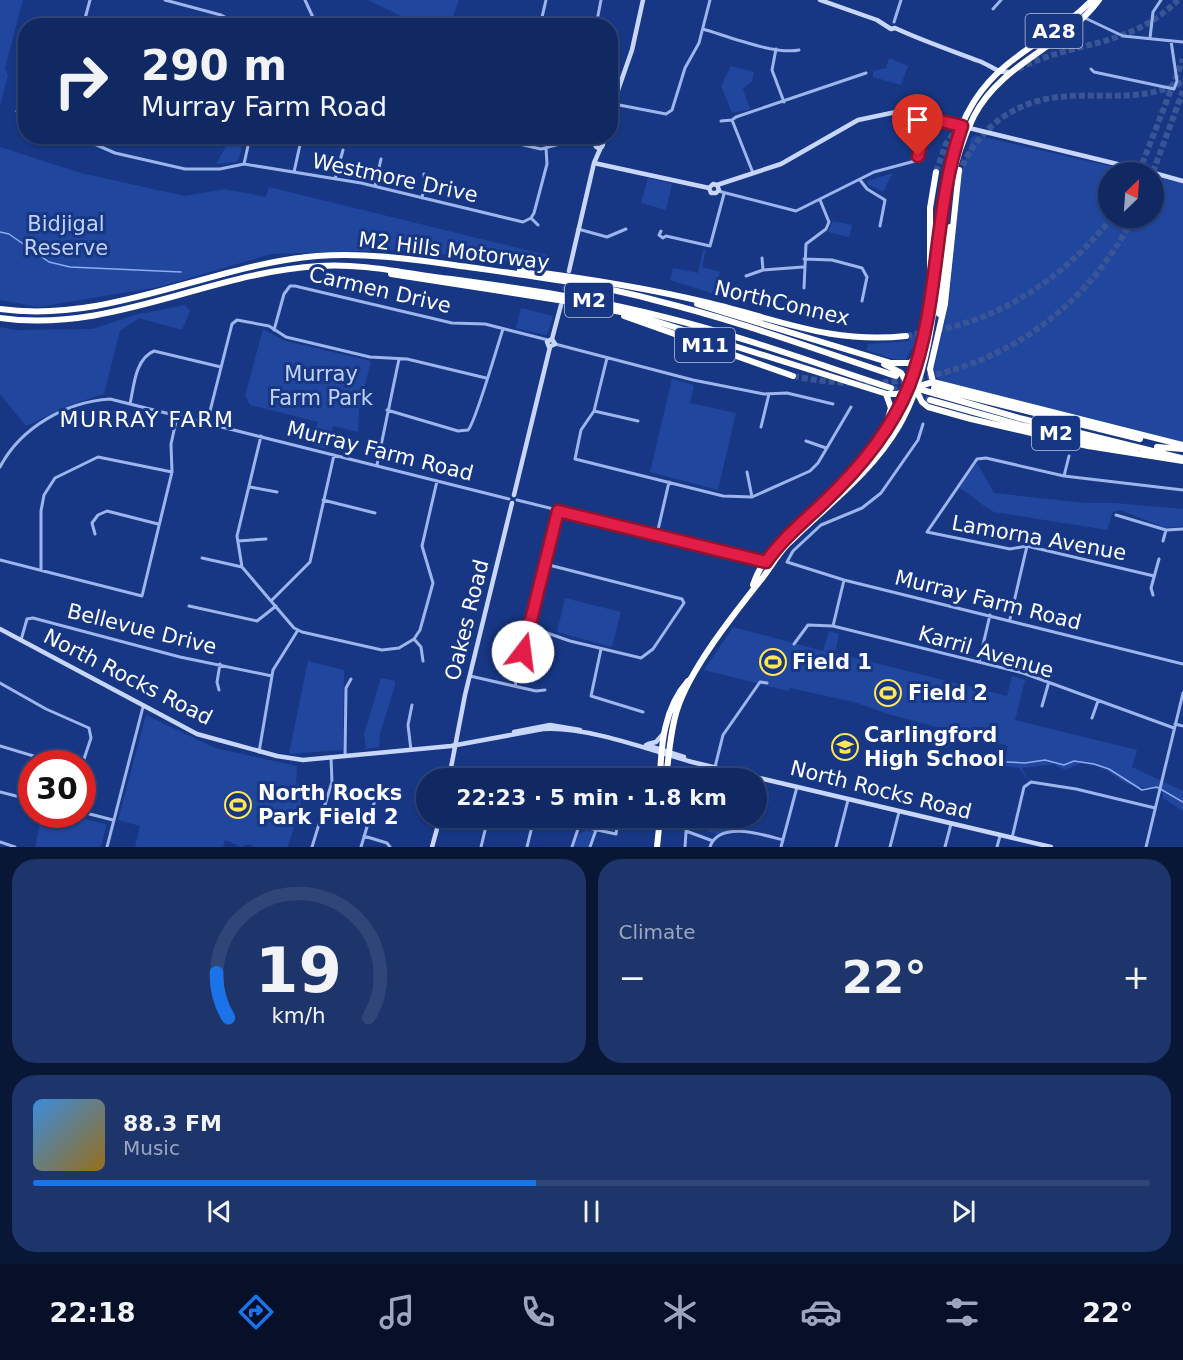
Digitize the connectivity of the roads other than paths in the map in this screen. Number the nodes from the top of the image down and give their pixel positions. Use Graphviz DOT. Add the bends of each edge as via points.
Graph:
graph roads {
  1 [pos="90,0"];
  2 [pos="165,0"];
  3 [pos="305,0"];
  4 [pos="546,0"];
  5 [pos="601,0"];
  6 [pos="643,0"];
  7 [pos="710,0"];
  8 [pos="820,0"];
  9 [pos="901,0"];
  10 [pos="1001,0"];
  11 [pos="1081,0"];
  12 [pos="1092,0"];
  13 [pos="1099,0"];
  14 [pos="1161,0"];
  15 [pos="1086,7"];
  16 [pos="993,9"];
  17 [pos="85,18"];
  18 [pos="227,18"];
  19 [pos="313,18"];
  20 [pos="542,18"];
  21 [pos="598,18"];
  22 [pos="1087,19"];
  23 [pos="893,25"];
  24 [pos="703,29"];
  25 [pos="1150,39"];
  26 [pos="1171,41"];
  27 [pos="1183,42"];
  28 [pos="776,49"];
  29 [pos="799,50"];
  30 [pos="1091,69"];
  31 [pos="998,71"];
  32 [pos="1009,72"];
  33 [pos="866,73"];
  34 [pos="618,92"];
  35 [pos="784,102"];
  36 [pos="618,105"];
  37 [pos="928,118"];
  38 [pos="721,120"];
  39 [pos="732,120"];
  40 [pos="966,127"];
  41 [pos="964,141"];
  42 [pos="94,144"];
  43 [pos="247,144"];
  44 [pos="300,144"];
  45 [pos="514,144"];
  46 [pos="558,144"];
  47 [pos="598,144"];
  48 [pos="546,147"];
  49 [pos="343,150"];
  50 [pos="381,159"];
  51 [pos="594,161"];
  52 [pos="1108,162"];
  53 [pos="244,164"];
  54 [pos="294,172"];
  55 [pos="936,172"];
  56 [pos="753,173"];
  57 [pos="424,174"];
  58 [pos="1164,176"];
  59 [pos="336,179"];
  60 [pos="860,180"];
  61 [pos="1183,181"];
  62 [pos="717,185"];
  63 [pos="375,186"];
  64 [pos="709,189"];
  65 [pos="718,191"];
  66 [pos="724,194"];
  67 [pos="422,198"];
  68 [pos="820,200"];
  69 [pos="531,218"];
  70 [pos="538,225"];
  71 [pos="880,226"];
  72 [pos="950,227"];
  73 [pos="578,229"];
  74 [pos="626,229"];
  75 [pos="666,236"];
  76 [pos="762,258"];
  77 [pos="412,259"];
  78 [pos="804,259"];
  79 [pos="358,266"];
  80 [pos="803,267"];
  81 [pos="763,270"];
  82 [pos="569,272"];
  83 [pos="746,276"];
  84 [pos="804,288"];
  85 [pos="651,289"];
  86 [pos="931,293"];
  87 [pos="862,301"];
  88 [pos="571,302"];
  89 [pos="561,305"];
  90 [pos="2,309"];
  91 [pos="938,317"];
  92 [pos="1,318"];
  93 [pos="503,329"];
  94 [pos="274,330"];
  95 [pos="938,335"];
  96 [pos="906,336"];
  97 [pos="551,343"];
  98 [pos="919,352"];
  99 [pos="870,357"];
  100 [pos="607,358"];
  101 [pos="399,359"];
  102 [pos="928,363"];
  103 [pos="221,367"];
  104 [pos="794,376"];
  105 [pos="896,376"];
  106 [pos="486,378"];
  107 [pos="934,385"];
  108 [pos="891,388"];
  109 [pos="914,388"];
  110 [pos="769,394"];
  111 [pos="886,394"];
  112 [pos="930,400"];
  113 [pos="130,404"];
  114 [pos="833,404"];
  115 [pos="909,407"];
  116 [pos="851,408"];
  117 [pos="933,408"];
  118 [pos="387,410"];
  119 [pos="594,411"];
  120 [pos="177,417"];
  121 [pos="638,421"];
  122 [pos="207,423"];
  123 [pos="923,424"];
  124 [pos="1054,426"];
  125 [pos="761,427"];
  126 [pos="885,431"];
  127 [pos="261,436"];
  128 [pos="806,441"];
  129 [pos="1183,447"];
  130 [pos="825,448"];
  131 [pos="334,455"];
  132 [pos="1070,456"];
  133 [pos="1183,460"];
  134 [pos="0,465"];
  135 [pos="377,465"];
  136 [pos="172,472"];
  137 [pos="747,472"];
  138 [pos="1064,476"];
  139 [pos="437,481"];
  140 [pos="669,482"];
  141 [pos="249,486"];
  142 [pos="1183,490"];
  143 [pos="277,492"];
  144 [pos="752,497"];
  145 [pos="513,499"];
  146 [pos="323,500"];
  147 [pos="558,511"];
  148 [pos="375,513"];
  149 [pos="1116,515"];
  150 [pos="158,524"];
  151 [pos="1183,529"];
  152 [pos="1166,530"];
  153 [pos="95,534"];
  154 [pos="657,534"];
  155 [pos="266,538"];
  156 [pos="238,541"];
  157 [pos="1163,541"];
  158 [pos="1027,546"];
  159 [pos="778,555"];
  160 [pos="202,558"];
  161 [pos="1159,559"];
  162 [pos="0,560"];
  163 [pos="766,562"];
  164 [pos="545,564"];
  165 [pos="242,567"];
  166 [pos="41,570"];
  167 [pos="1154,576"];
  168 [pos="844,580"];
  169 [pos="752,589"];
  170 [pos="1153,595"];
  171 [pos="271,601"];
  172 [pos="189,606"];
  173 [pos="276,606"];
  174 [pos="990,615"];
  175 [pos="1010,619"];
  176 [pos="832,626"];
  177 [pos="530,627"];
  178 [pos="0,629"];
  179 [pos="298,630"];
  180 [pos="414,639"];
  181 [pos="21,641"];
  182 [pos="794,644"];
  183 [pos="601,649"];
  184 [pos="423,661"];
  185 [pos="979,662"];
  186 [pos="220,664"];
  187 [pos="1183,664"];
  188 [pos="694,674"];
  189 [pos="470,675"];
  190 [pos="272,676"];
  191 [pos="351,679"];
  192 [pos="0,683"];
  193 [pos="766,683"];
  194 [pos="1048,685"];
  195 [pos="515,686"];
  196 [pos="219,690"];
  197 [pos="545,690"];
  198 [pos="1183,693"];
  199 [pos="1098,701"];
  200 [pos="412,705"];
  201 [pos="1042,706"];
  202 [pos="143,707"];
  203 [pos="643,712"];
  204 [pos="1092,718"];
  205 [pos="1175,726"];
  206 [pos="1183,726"];
  207 [pos="664,733"];
  208 [pos="494,738"];
  209 [pos="456,745"];
  210 [pos="646,745"];
  211 [pos="0,746"];
  212 [pos="87,750"];
  213 [pos="411,750"];
  214 [pos="665,751"];
  215 [pos="18,752"];
  216 [pos="259,752"];
  217 [pos="345,756"];
  218 [pos="331,757"];
  219 [pos="715,767"];
  220 [pos="452,768"];
  221 [pos="662,768"];
  222 [pos="666,768"];
  223 [pos="797,787"];
  224 [pos="0,792"];
  225 [pos="18,796"];
  226 [pos="396,797"];
  227 [pos="848,800"];
  228 [pos="1155,808"];
  229 [pos="899,812"];
  230 [pos="96,816"];
  231 [pos="114,820"];
  232 [pos="951,825"];
  233 [pos="437,828"];
  234 [pos="486,828"];
  235 [pos="532,828"];
  236 [pos="617,828"];
  237 [pos="659,828"];
  238 [pos="686,828"];
  239 [pos="596,830"];
  240 [pos="686,831"];
  241 [pos="364,836"];
  242 [pos="1000,836"];
  243 [pos="1012,838"];
  244 [pos="783,840"];
  245 [pos="713,841"];
  246 [pos="0,842"];
  247 [pos="15,847"];
  248 [pos="107,847"];
  249 [pos="312,847"];
  250 [pos="361,847"];
  251 [pos="390,847"];
  252 [pos="432,847"];
  253 [pos="481,847"];
  254 [pos="527,847"];
  255 [pos="572,847"];
  256 [pos="590,847"];
  257 [pos="657,847"];
  258 [pos="685,847"];
  259 [pos="710,847"];
  260 [pos="781,847"];
  261 [pos="836,847"];
  262 [pos="890,847"];
  263 [pos="945,847"];
  264 [pos="998,847"];
  265 [pos="1051,847"];
  266 [pos="1146,847"];
  1 -- 17 [label="street"];
  2 -- 18 [label="street"];
  3 -- 19 [label="street"];
  4 -- 20 [label="street"];
  5 -- 21 [label="street"];
  6 -- 34 [label="main road"];
  7 -- 24 [label="street"];
  8 -- 23 [label="main road"];
  9 -- 23 [label="street"];
  10 -- 16 [label="street"];
  11 -- 15 [label="main road"];
  12 -- 15 [label="highway, A28"];
  13 -- 22 [label="highway, A28"];
  14 -- 25 [label="street" via="1154,12"];
  15 -- 31 [label="highway, A28"];
  22 -- 25 [label="street" via="1122,36"];
  22 -- 32 [label="highway, A28"];
  23 -- 31 [label="main road"];
  24 -- 28 [label="street"];
  24 -- 36 [label="street" via="669,113"];
  25 -- 26 [label="street"];
  26 -- 27 [label="street"];
  26 -- 30 [label="street" via="1177,81 1174,89"];
  28 -- 29 [label="street"];
  28 -- 35 [label="street" via="772,70"];
  31 -- 32 [label="main road"];
  31 -- 40 [label="highway, A28" via="976,99"];
  32 -- 40 [label="highway, A28"];
  33 -- 35 [label="street"];
  35 -- 39 [label="street"];
  37 -- 40 [label="main road"];
  37 -- 56 [label="main road" via="896,112 870,116 845,126 782,164"];
  37 -- 60 [label="street" via="915,161 881,169"];
  38 -- 39 [label="street"];
  39 -- 56 [label="street"];
  40 -- 41 [label="highway, A28"];
  40 -- 52 [label="main road"];
  40 -- 86 [label="highway, A28" via="945,187"];
  41 -- 95 [label="highway"];
  41 -- 102 [label="highway, A28" via="947,207"];
  42 -- 53 [label="street, Westmore Drive" via="115,153 185,169"];
  43 -- 53 [label="street"];
  44 -- 54 [label="street"];
  45 -- 48 [label="street"];
  46 -- 48 [label="street"];
  47 -- 51 [label="main road"];
  48 -- 69 [label="street" via="547,164"];
  49 -- 59 [label="street"];
  50 -- 63 [label="street"];
  51 -- 64 [label="main road"];
  51 -- 73 [label="main road"];
  53 -- 54 [label="street, Westmore Drive"];
  54 -- 59 [label="street, Westmore Drive"];
  55 -- 86 [label="highway" via="930,208"];
  56 -- 62 [label="main road"];
  57 -- 67 [label="street"];
  58 -- 61 [label="main road"];
  59 -- 63 [label="street, Westmore Drive"];
  60 -- 68 [label="street"];
  60 -- 71 [label="street" via="885,200"];
  62 -- 64 [label="main road" via="711,184"];
  62 -- 65 [label="main road"];
  63 -- 67 [label="street, Westmore Drive"];
  64 -- 65 [label="main road" via="713,193"];
  65 -- 66 [label="street"];
  66 -- 68 [label="street" via="796,211"];
  66 -- 75 [label="street" via="710,246"];
  67 -- 69 [label="street, Westmore Drive" via="523,222"];
  68 -- 78 [label="street" via="829,225 807,242"];
  69 -- 70 [label="street"];
  72 -- 91 [label="highway"];
  73 -- 74 [label="street" via="607,237"];
  73 -- 82 [label="main road"];
  76 -- 81 [label="street"];
  77 -- 85 [label="highway, M2"];
  77 -- 90 [label="highway, M2 Hills Motorway / M2" via="319,256 242,270 129,299 52,311"];
  77 -- 105 [label="highway, M2 Hills Motorway / M2" via="555,279 658,300"];
  78 -- 80 [label="street"];
  78 -- 87 [label="street" via="862,268 867,277"];
  79 -- 88 [label="highway, M2 Hills Motorway / M2" via="427,281"];
  79 -- 92 [label="highway, M2 Hills Motorway / M2" via="305,267 104,315 52,321"];
  79 -- 108 [label="highway, M2 Hills Motorway / M2" via="612,304 723,333"];
  80 -- 81 [label="street"];
  80 -- 84 [label="street"];
  81 -- 83 [label="street"];
  85 -- 96 [label="highway, NorthConnex / M11" via="819,333 856,338"];
  85 -- 99 [label="highway, M2"];
  86 -- 98 [label="highway, A28"];
  88 -- 104 [label="highway, M11" via="617,314"];
  88 -- 111 [label="highway, M2" via="684,328"];
  89 -- 97 [label="main road, Oakes Road"];
  91 -- 95 [label="highway"];
  91 -- 102 [label="highway"];
  93 -- 94 [label="street, Carmen Drive" via="452,323 290,286"];
  93 -- 97 [label="street, Carmen Drive"];
  93 -- 106 [label="street"];
  94 -- 101 [label="street" via="286,338 370,357"];
  94 -- 103 [label="street" via="240,319 234,321"];
  95 -- 102 [label="highway"];
  97 -- 100 [label="street, Carmen Drive"];
  97 -- 145 [label="main road, Oakes Road"];
  98 -- 99 [label="highway" via="913,361 900,365"];
  98 -- 109 [label="highway, A28"];
  99 -- 109 [label="highway, M2" via="900,372"];
  100 -- 110 [label="street, Carmen Drive" via="693,381"];
  100 -- 119 [label="street"];
  101 -- 106 [label="street"];
  101 -- 118 [label="street"];
  102 -- 107 [label="highway"];
  102 -- 109 [label="highway, A28"];
  103 -- 113 [label="street" via="154,351 140,363"];
  103 -- 122 [label="street"];
  106 -- 118 [label="street" via="474,424 466,431"];
  107 -- 109 [label="highway"];
  107 -- 129 [label="highway, M2"];
  109 -- 111 [label="highway"];
  109 -- 115 [label="highway, A28"];
  109 -- 117 [label="highway" via="922,402"];
  109 -- 124 [label="highway"];
  109 -- 126 [label="highway, A28" via="902,400"];
  110 -- 114 [label="street, Carmen Drive" via="787,393"];
  110 -- 125 [label="street"];
  111 -- 126 [label="highway" via="891,408"];
  112 -- 133 [label="highway, M2" via="1049,432"];
  113 -- 120 [label="street, Murray Farm Road"];
  113 -- 134 [label="street, Murray Farm Road" via="96,400 49,417 28,431"];
  115 -- 117 [label="highway"];
  115 -- 159 [label="highway, A28" via="864,474"];
  116 -- 130 [label="street"];
  117 -- 133 [label="highway, M2" via="1049,438"];
  118 -- 135 [label="street"];
  119 -- 121 [label="street"];
  119 -- 140 [label="street" via="580,430 575,459"];
  120 -- 122 [label="street, Murray Farm Road"];
  120 -- 136 [label="street" via="171,444"];
  122 -- 127 [label="street, Murray Farm Road"];
  123 -- 168 [label="street, Murray Farm Road" via="918,440 881,493 862,508 821,525 786,562"];
  124 -- 129 [label="highway" via="1163,448"];
  124 -- 133 [label="highway"];
  126 -- 163 [label="highway, A28" via="857,469 784,539"];
  127 -- 131 [label="street, Murray Farm Road"];
  127 -- 141 [label="street"];
  128 -- 130 [label="street"];
  130 -- 144 [label="street" via="818,463 804,475"];
  131 -- 135 [label="street, Murray Farm Road"];
  131 -- 146 [label="street"];
  132 -- 138 [label="street"];
  135 -- 139 [label="street, Murray Farm Road"];
  136 -- 150 [label="street"];
  136 -- 166 [label="street" via="98,457 55,478 40,511"];
  137 -- 144 [label="street"];
  138 -- 142 [label="street, Lamorna Avenue"];
  138 -- 158 [label="street, Lamorna Avenue" via="977,459 927,532 1010,549"];
  139 -- 145 [label="street, Murray Farm Road"];
  139 -- 180 [label="street" via="422,546 433,583"];
  140 -- 144 [label="street" via="723,496"];
  140 -- 154 [label="street"];
  141 -- 143 [label="street"];
  141 -- 156 [label="street"];
  145 -- 147 [label="street, Murray Farm Road"];
  145 -- 189 [label="main road, Oakes Road"];
  146 -- 148 [label="street"];
  146 -- 171 [label="street" via="310,562"];
  147 -- 154 [label="street, Murray Farm Road"];
  147 -- 164 [label="street"];
  149 -- 152 [label="street"];
  150 -- 153 [label="street" via="107,511 92,523"];
  150 -- 166 [label="street" via="142,596"];
  151 -- 152 [label="street"];
  152 -- 157 [label="street"];
  154 -- 163 [label="street, Murray Farm Road"];
  155 -- 156 [label="street"];
  156 -- 165 [label="street"];
  158 -- 167 [label="street, Lamorna Avenue"];
  158 -- 175 [label="street"];
  159 -- 163 [label="highway"];
  159 -- 169 [label="highway, A28"];
  160 -- 165 [label="street"];
  161 -- 167 [label="street"];
  162 -- 166 [label="street"];
  163 -- 169 [label="highway, A28"];
  164 -- 177 [label="street"];
  164 -- 183 [label="street" via="684,600 644,658"];
  165 -- 171 [label="street"];
  167 -- 170 [label="street"];
  168 -- 174 [label="street, Murray Farm Road"];
  168 -- 176 [label="street"];
  169 -- 188 [label="highway, A28"];
  171 -- 173 [label="street"];
  172 -- 173 [label="street" via="257,621"];
  173 -- 179 [label="street"];
  174 -- 175 [label="street, Murray Farm Road"];
  174 -- 185 [label="street"];
  175 -- 187 [label="street, Murray Farm Road"];
  176 -- 182 [label="street, Karril Avenue" via="808,625"];
  176 -- 185 [label="street, Karril Avenue"];
  177 -- 183 [label="street"];
  177 -- 195 [label="street"];
  178 -- 181 [label="main road, North Rocks Road"];
  179 -- 180 [label="street" via="382,650 399,648"];
  179 -- 190 [label="street"];
  180 -- 184 [label="street" via="421,647"];
  181 -- 186 [label="street, Bellevue Drive" via="30,618"];
  181 -- 202 [label="main road, North Rocks Road"];
  183 -- 203 [label="street" via="591,696"];
  185 -- 194 [label="street, Karril Avenue" via="1023,673"];
  186 -- 190 [label="street, Bellevue Drive"];
  186 -- 196 [label="street"];
  188 -- 207 [label="highway, A28" via="673,703"];
  188 -- 214 [label="highway, A28" via="677,710"];
  189 -- 195 [label="street"];
  189 -- 209 [label="main road, Oakes Road"];
  190 -- 216 [label="street"];
  191 -- 217 [label="street" via="346,688"];
  192 -- 212 [label="street" via="89,728"];
  193 -- 219 [label="street" via="760,681 723,735"];
  194 -- 199 [label="street, Karril Avenue"];
  194 -- 201 [label="street"];
  195 -- 197 [label="street"];
  198 -- 205 [label="street"];
  199 -- 204 [label="street"];
  199 -- 205 [label="street, Karril Avenue"];
  200 -- 213 [label="street" via="408,725"];
  202 -- 216 [label="main road, North Rocks Road" via="197,734"];
  202 -- 231 [label="street"];
  205 -- 206 [label="street, Karril Avenue"];
  205 -- 228 [label="street"];
  207 -- 210 [label="main road" via="656,742"];
  207 -- 214 [label="highway, A28"];
  208 -- 209 [label="main road, North Rocks Road"];
  208 -- 210 [label="main road, North Rocks Road" via="557,726"];
  208 -- 214 [label="main road, North Rocks Road" via="558,729"];
  209 -- 213 [label="main road, North Rocks Road"];
  209 -- 220 [label="main road, Oakes Road"];
  210 -- 214 [label="main road, North Rocks Road"];
  211 -- 215 [label="street"];
  213 -- 217 [label="main road, North Rocks Road"];
  214 -- 219 [label="main road, North Rocks Road"];
  214 -- 221 [label="highway, A28"];
  214 -- 222 [label="highway, A28"];
  216 -- 218 [label="main road, North Rocks Road" via="295,760"];
  217 -- 218 [label="main road, North Rocks Road"];
  218 -- 249 [label="street" via="332,782"];
  219 -- 223 [label="main road, North Rocks Road"];
  223 -- 227 [label="main road, North Rocks Road"];
  223 -- 244 [label="street"];
  224 -- 225 [label="street"];
  226 -- 241 [label="street" via="375,800"];
  227 -- 229 [label="main road, North Rocks Road"];
  227 -- 261 [label="street"];
  228 -- 243 [label="street" via="1030,782 1024,787"];
  228 -- 266 [label="street"];
  229 -- 232 [label="main road, North Rocks Road"];
  229 -- 262 [label="street"];
  230 -- 231 [label="street"];
  231 -- 248 [label="street"];
  232 -- 242 [label="main road, North Rocks Road"];
  232 -- 263 [label="street"];
  233 -- 252 [label="main road"];
  234 -- 253 [label="street"];
  235 -- 254 [label="street"];
  236 -- 239 [label="street" via="616,834"];
  237 -- 257 [label="highway"];
  238 -- 240 [label="street"];
  239 -- 255 [label="street" via="579,826"];
  239 -- 256 [label="street"];
  240 -- 245 [label="street"];
  240 -- 258 [label="street"];
  241 -- 250 [label="street"];
  241 -- 251 [label="street"];
  242 -- 243 [label="main road, North Rocks Road"];
  242 -- 264 [label="street"];
  243 -- 265 [label="main road, North Rocks Road"];
  244 -- 245 [label="street" via="738,829"];
  244 -- 260 [label="street"];
  245 -- 259 [label="street"];
  246 -- 247 [label="street"];
}
